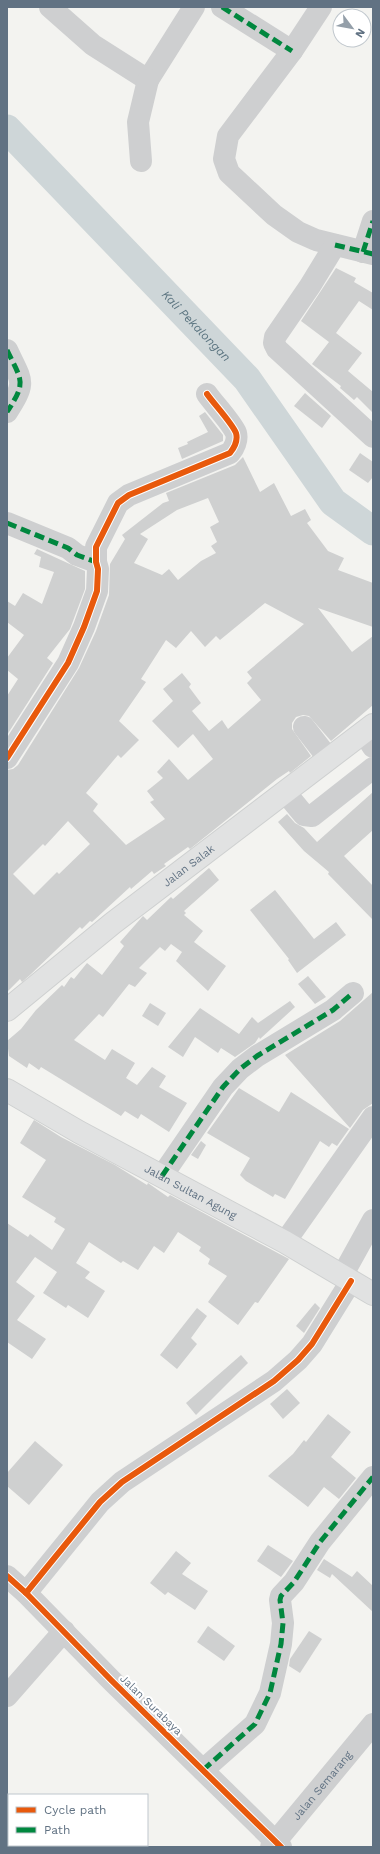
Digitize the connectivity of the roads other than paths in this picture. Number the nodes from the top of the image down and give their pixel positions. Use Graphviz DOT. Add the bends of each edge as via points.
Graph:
graph roads {
  1 [pos="50,7"];
  2 [pos="194,7"];
  3 [pos="222,7"];
  4 [pos="321,7"];
  5 [pos="292,51"];
  6 [pos="148,80"];
  7 [pos="141,161"];
  8 [pos="373,221"];
  9 [pos="335,245"];
  10 [pos="368,253"];
  11 [pos="7,350"];
  12 [pos="208,394"];
  13 [pos="7,412"];
  14 [pos="373,437"];
  15 [pos="9,528"];
  16 [pos="96,562"];
  17 [pos="304,727"];
  18 [pos="370,735"];
  19 [pos="7,758"];
  20 [pos="328,758"];
  21 [pos="373,768"];
  22 [pos="285,792"];
  23 [pos="353,993"];
  24 [pos="7,1010"];
  25 [pos="7,1090"];
  26 [pos="373,1117"];
  27 [pos="162,1176"];
  28 [pos="373,1220"];
  29 [pos="285,1242"];
  30 [pos="346,1279"];
  31 [pos="373,1294"];
  32 [pos="373,1477"];
  33 [pos="7,1576"];
  34 [pos="26,1593"];
  35 [pos="64,1631"];
  36 [pos="7,1696"];
  37 [pos="373,1724"];
  38 [pos="203,1770"];
  39 [pos="276,1845"];
  1 -- 6 [label="street" via="94,45"];
  2 -- 6 [label="street"];
  3 -- 5 [label="street"];
  4 -- 5 [label="street"];
  5 -- 9 [label="street" via="228,136 224,159 229,173 274,215 298,232"];
  6 -- 7 [label="street" via="138,122"];
  8 -- 10 [label="street"];
  9 -- 10 [label="street"];
  9 -- 14 [label="street" via="275,337 274,343 277,349"];
  11 -- 13 [label="street" via="21,382 20,392"];
  12 -- 16 [label="street" via="235,431 233,449 230,453 129,495 118,503 96,547"];
  15 -- 16 [label="street" via="68,548 77,555"];
  16 -- 19 [label="street" via="97,591 68,663"];
  17 -- 20 [label="street"];
  18 -- 20 [label="main road, Jalan Salak"];
  20 -- 22 [label="main road, Jalan Salak"];
  21 -- 22 [label="street" via="312,816 304,815"];
  22 -- 24 [label="main road, Jalan Salak" via="113,923"];
  23 -- 27 [label="street" via="333,1010 240,1069 223,1087"];
  25 -- 27 [label="main road, Jalan Sultan Agung"];
  26 -- 29 [label="street"];
  27 -- 29 [label="main road, Jalan Sultan Agung"];
  28 -- 30 [label="street"];
  29 -- 30 [label="main road, Jalan Sultan Agung"];
  30 -- 31 [label="main road, Jalan Sultan Agung"];
  30 -- 34 [label="street" via="312,1344 298,1360 274,1381 122,1482 100,1502"];
  32 -- 38 [label="street" via="320,1542 294,1582 281,1596 282,1644 270,1693 254,1724"];
  33 -- 34 [label="street, Jalan Surabaya"];
  34 -- 35 [label="street, Jalan Surabaya"];
  35 -- 36 [label="street"];
  35 -- 38 [label="street, Jalan Surabaya"];
  37 -- 39 [label="street, Jalan Semarang"];
  38 -- 39 [label="street, Jalan Surabaya"];
}
